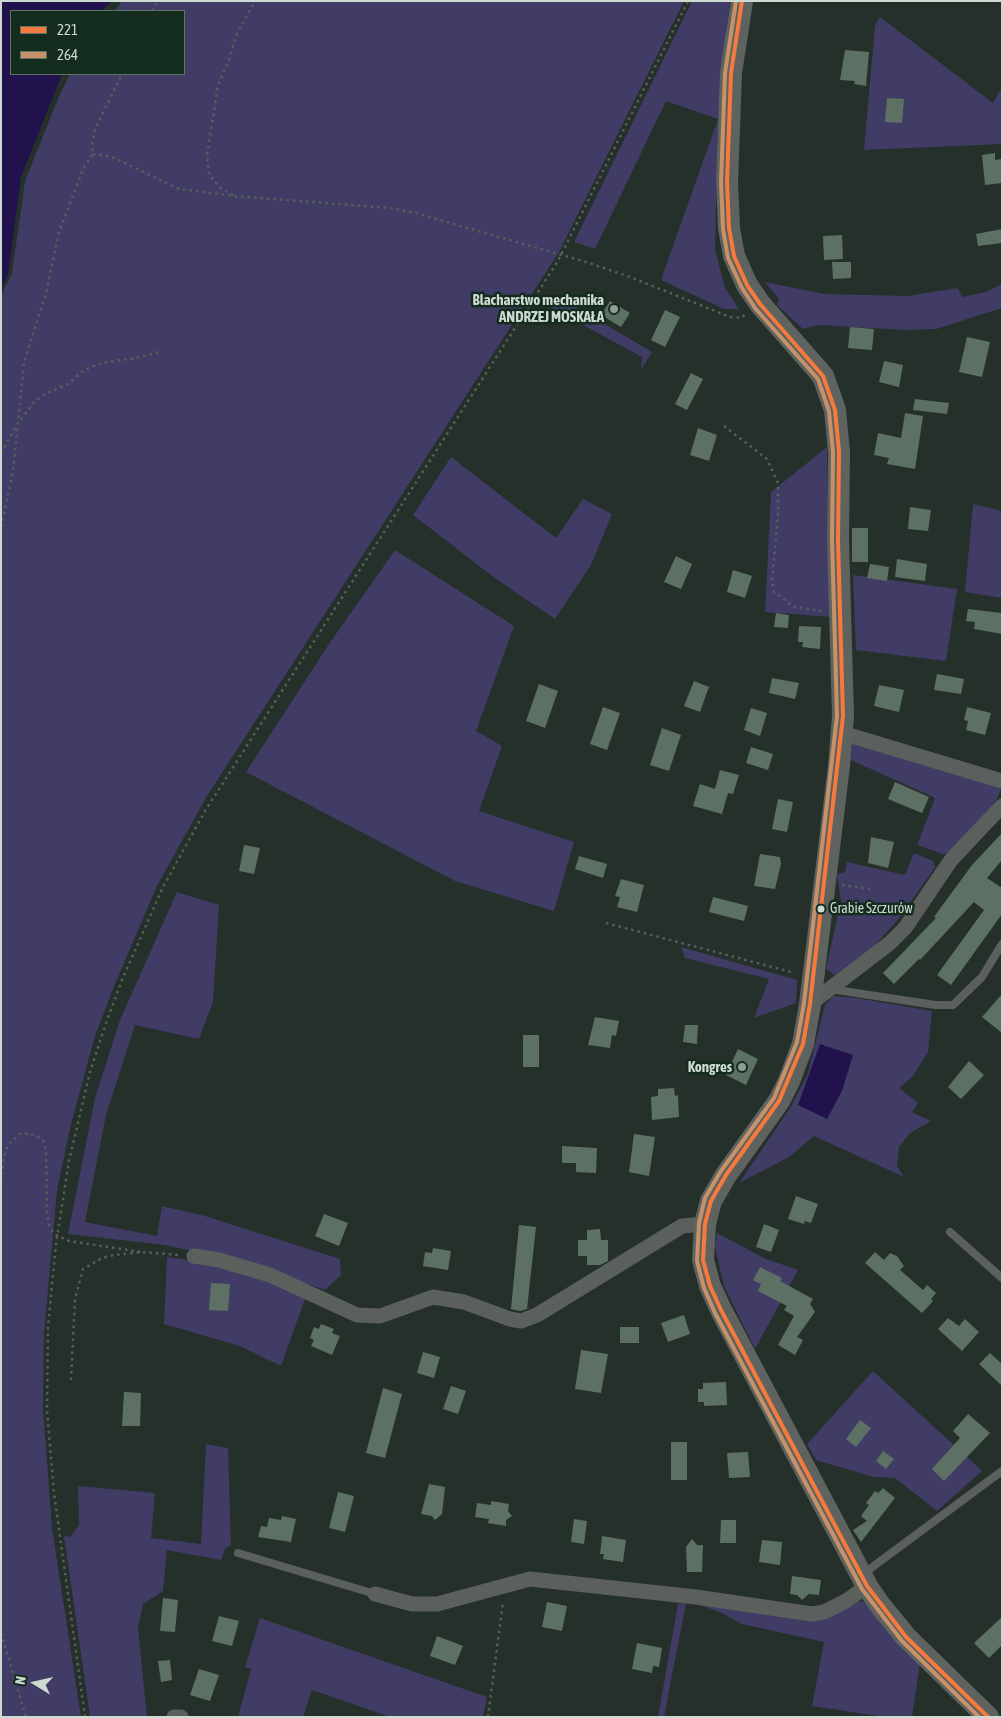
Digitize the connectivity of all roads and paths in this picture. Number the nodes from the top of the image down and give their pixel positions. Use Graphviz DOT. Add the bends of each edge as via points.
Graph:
graph roads {
  1 [pos="255,1"];
  2 [pos="688,1"];
  3 [pos="742,1"];
  4 [pos="122,75"];
  5 [pos="93,154"];
  6 [pos="234,196"];
  7 [pos="561,256"];
  8 [pos="760,304"];
  9 [pos="158,352"];
  10 [pos="18,423"];
  11 [pos="724,426"];
  12 [pos="1,453"];
  13 [pos="1,526"];
  14 [pos="841,614"];
  15 [pos="842,733"];
  16 [pos="1002,781"];
  17 [pos="1002,806"];
  18 [pos="837,884"];
  19 [pos="870,889"];
  20 [pos="606,923"];
  21 [pos="1002,944"];
  22 [pos="821,983"];
  23 [pos="1,1181"];
  24 [pos="705,1224"];
  25 [pos="950,1232"];
  26 [pos="57,1237"];
  27 [pos="141,1252"];
  28 [pos="194,1256"];
  29 [pos="1002,1278"];
  30 [pos="71,1380"];
  31 [pos="1002,1471"];
  32 [pos="238,1553"];
  33 [pos="864,1580"];
  34 [pos="505,1585"];
  35 [pos="375,1594"];
  36 [pos="1,1633"];
  37 [pos="27,1717"];
  38 [pos="85,1717"];
  39 [pos="174,1717"];
  40 [pos="181,1717"];
  41 [pos="488,1717"];
  42 [pos="988,1717"];
  1 -- 6 [label="path" via="236,36 218,85 207,154 209,174"];
  2 -- 7 [label="path"];
  3 -- 8 [label="street" via="731,73 728,219 739,270"];
  4 -- 5 [label="path" via="95,129"];
  5 -- 6 [label="path" via="112,157 179,189"];
  5 -- 10 [label="path" via="83,170 59,232 46,293 24,363"];
  6 -- 7 [label="path" via="390,208 492,234"];
  7 -- 8 [label="path" via="630,277 730,317 741,318"];
  7 -- 26 [label="path" via="279,693 205,811 163,887 122,980 90,1072 69,1161"];
  8 -- 14 [label="street" via="815,364 832,400 839,452"];
  9 -- 10 [label="path" via="111,360 84,370 68,384 35,400"];
  10 -- 12 [label="path"];
  10 -- 13 [label="path" via="13,472"];
  11 -- 14 [label="path" via="768,459 778,483 774,592 794,607"];
  14 -- 15 [label="street"];
  15 -- 16 [label="street"];
  15 -- 22 [label="street"];
  17 -- 22 [label="street" via="951,860 905,928 890,943"];
  18 -- 19 [label="path"];
  20 -- 22 [label="path"];
  21 -- 22 [label="lane" via="982,977 953,1005 935,1005"];
  22 -- 24 [label="street" via="810,1004 803,1044 789,1081 767,1120 720,1184"];
  23 -- 26 [label="path" via="4,1156 14,1137 29,1133 43,1141 48,1165 49,1225"];
  24 -- 28 [label="street" via="682,1226 537,1315 521,1321 464,1302 433,1297 380,1316 357,1315 270,1275"];
  24 -- 33 [label="street" via="703,1260 720,1310"];
  25 -- 29 [label="lane"];
  26 -- 27 [label="path"];
  26 -- 38 [label="path" via="48,1327 47,1411 54,1493"];
  27 -- 28 [label="path"];
  27 -- 30 [label="path" via="102,1258 83,1270 75,1299"];
  31 -- 33 [label="lane"];
  32 -- 35 [label="lane"];
  33 -- 34 [label="street" via="846,1601 812,1614 696,1597 530,1579"];
  33 -- 42 [label="street" via="906,1637"];
  34 -- 35 [label="street" via="437,1604 412,1604"];
  34 -- 41 [label="path"];
  36 -- 37 [label="path"];
  39 -- 40 [label="street"];
}
